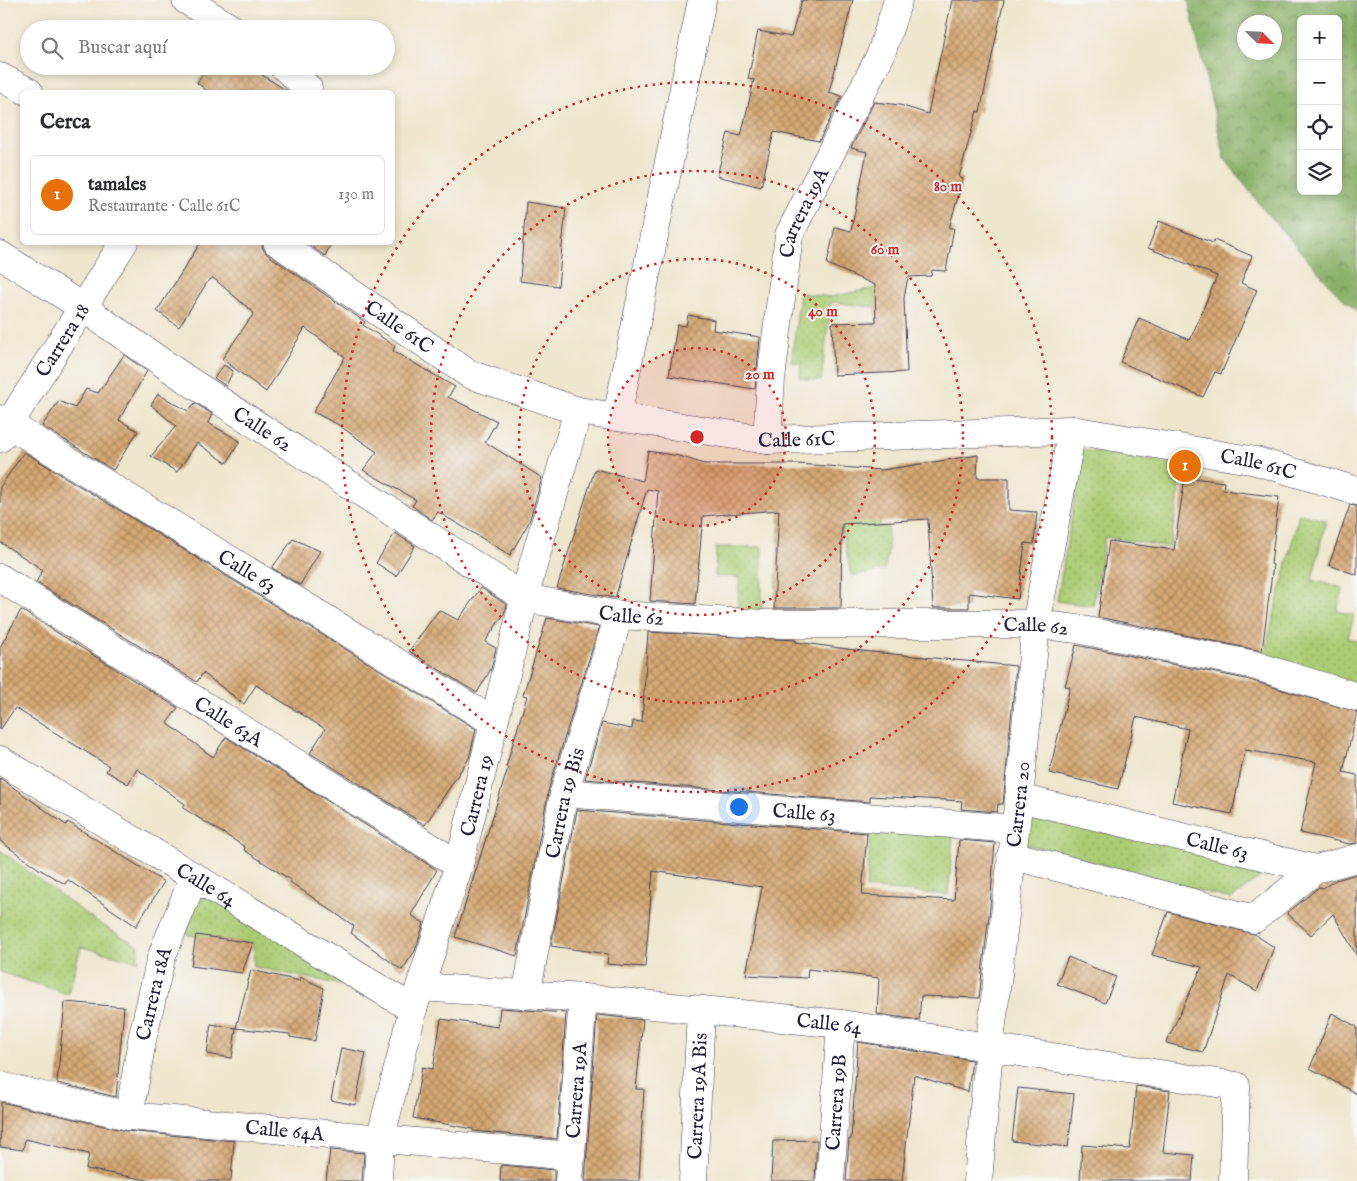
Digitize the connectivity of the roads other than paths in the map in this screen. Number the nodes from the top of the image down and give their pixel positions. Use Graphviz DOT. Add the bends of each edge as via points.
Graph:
graph roads {
  1 [pos="186,0"];
  2 [pos="702,0"];
  3 [pos="898,0"];
  4 [pos="218,20"];
  5 [pos="293,75"];
  6 [pos="0,77"];
  7 [pos="308,88"];
  8 [pos="25,90"];
  9 [pos="122,245"];
  10 [pos="281,245"];
  11 [pos="0,255"];
  12 [pos="82,307"];
  13 [pos="578,411"];
  14 [pos="617,417"];
  15 [pos="3,427"];
  16 [pos="1072,430"];
  17 [pos="767,440"];
  18 [pos="1357,491"];
  19 [pos="0,578"];
  20 [pos="525,598"];
  21 [pos="619,615"];
  22 [pos="1036,624"];
  23 [pos="1357,697"];
  24 [pos="494,722"];
  25 [pos="0,760"];
  26 [pos="564,793"];
  27 [pos="1019,798"];
  28 [pos="1012,842"];
  29 [pos="1357,858"];
  30 [pos="459,865"];
  31 [pos="1316,869"];
  32 [pos="194,877"];
  33 [pos="526,995"];
  34 [pos="417,998"];
  35 [pos="583,998"];
  36 [pos="701,1010"];
  37 [pos="842,1024"];
  38 [pos="988,1048"];
  39 [pos="0,1086"];
  40 [pos="129,1116"];
  41 [pos="380,1140"];
  42 [pos="570,1169"];
  43 [pos="378,1181"];
  44 [pos="693,1181"];
  45 [pos="830,1181"];
  46 [pos="978,1181"];
  47 [pos="1233,1181"];
  1 -- 4 [label="street"];
  2 -- 14 [label="street"];
  3 -- 17 [label="street, Carrera 19A" via="881,54 788,235"];
  5 -- 7 [label="street"];
  6 -- 8 [label="street"];
  9 -- 12 [label="street, Carrera 18"];
  10 -- 13 [label="street, Calle 61C" via="469,374"];
  11 -- 12 [label="street, Calle 62"];
  12 -- 15 [label="street, Carrera 18"];
  12 -- 20 [label="street, Calle 62" via="186,379"];
  13 -- 14 [label="street, Calle 61C"];
  13 -- 20 [label="street, Carrera 19"];
  14 -- 17 [label="street, Calle 61C"];
  15 -- 24 [label="street, Calle 63"];
  16 -- 17 [label="street, Calle 61C"];
  16 -- 18 [label="street, Calle 61C" via="1256,462"];
  16 -- 22 [label="street, Carrera 20"];
  19 -- 30 [label="street, Calle 63A"];
  20 -- 21 [label="street, Calle 62"];
  20 -- 24 [label="street, Carrera 19"];
  21 -- 22 [label="street, Calle 62" via="765,624"];
  21 -- 26 [label="street, Carrera 19 Bis"];
  22 -- 23 [label="street, Calle 62" via="1078,629 1250,664"];
  22 -- 27 [label="street, Carrera 20"];
  24 -- 30 [label="street, Carrera 19"];
  25 -- 32 [label="street, Calle 64"];
  26 -- 28 [label="street, Calle 63"];
  26 -- 33 [label="street, Carrera 19 Bis"];
  27 -- 28 [label="street, Carrera 20"];
  27 -- 31 [label="street, Calle 63"];
  28 -- 31 [label="street, Calle 63" via="1254,919"];
  28 -- 38 [label="street, Carrera 20"];
  29 -- 31 [label="street, Calle 63"];
  30 -- 34 [label="street, Carrera 19"];
  32 -- 34 [label="street, Calle 64"];
  32 -- 40 [label="street, Carrera 18A" via="160,958"];
  33 -- 34 [label="street, Calle 64"];
  33 -- 35 [label="street, Calle 64"];
  34 -- 41 [label="street, Carrera 19"];
  35 -- 36 [label="street, Calle 64"];
  35 -- 42 [label="street, Carrera 19A"];
  36 -- 37 [label="street, Calle 64"];
  36 -- 44 [label="street, Carrera 19A Bis"];
  37 -- 38 [label="street, Calle 64"];
  37 -- 45 [label="street, Carrera 19B"];
  38 -- 46 [label="street, Carrera 20"];
  38 -- 47 [label="street, Calle 64" via="1236,1086"];
  39 -- 40 [label="street, Calle 64A"];
  40 -- 41 [label="street, Calle 64A"];
  41 -- 42 [label="street, Calle 64A"];
  41 -- 43 [label="street, Carrera 19"];
}
